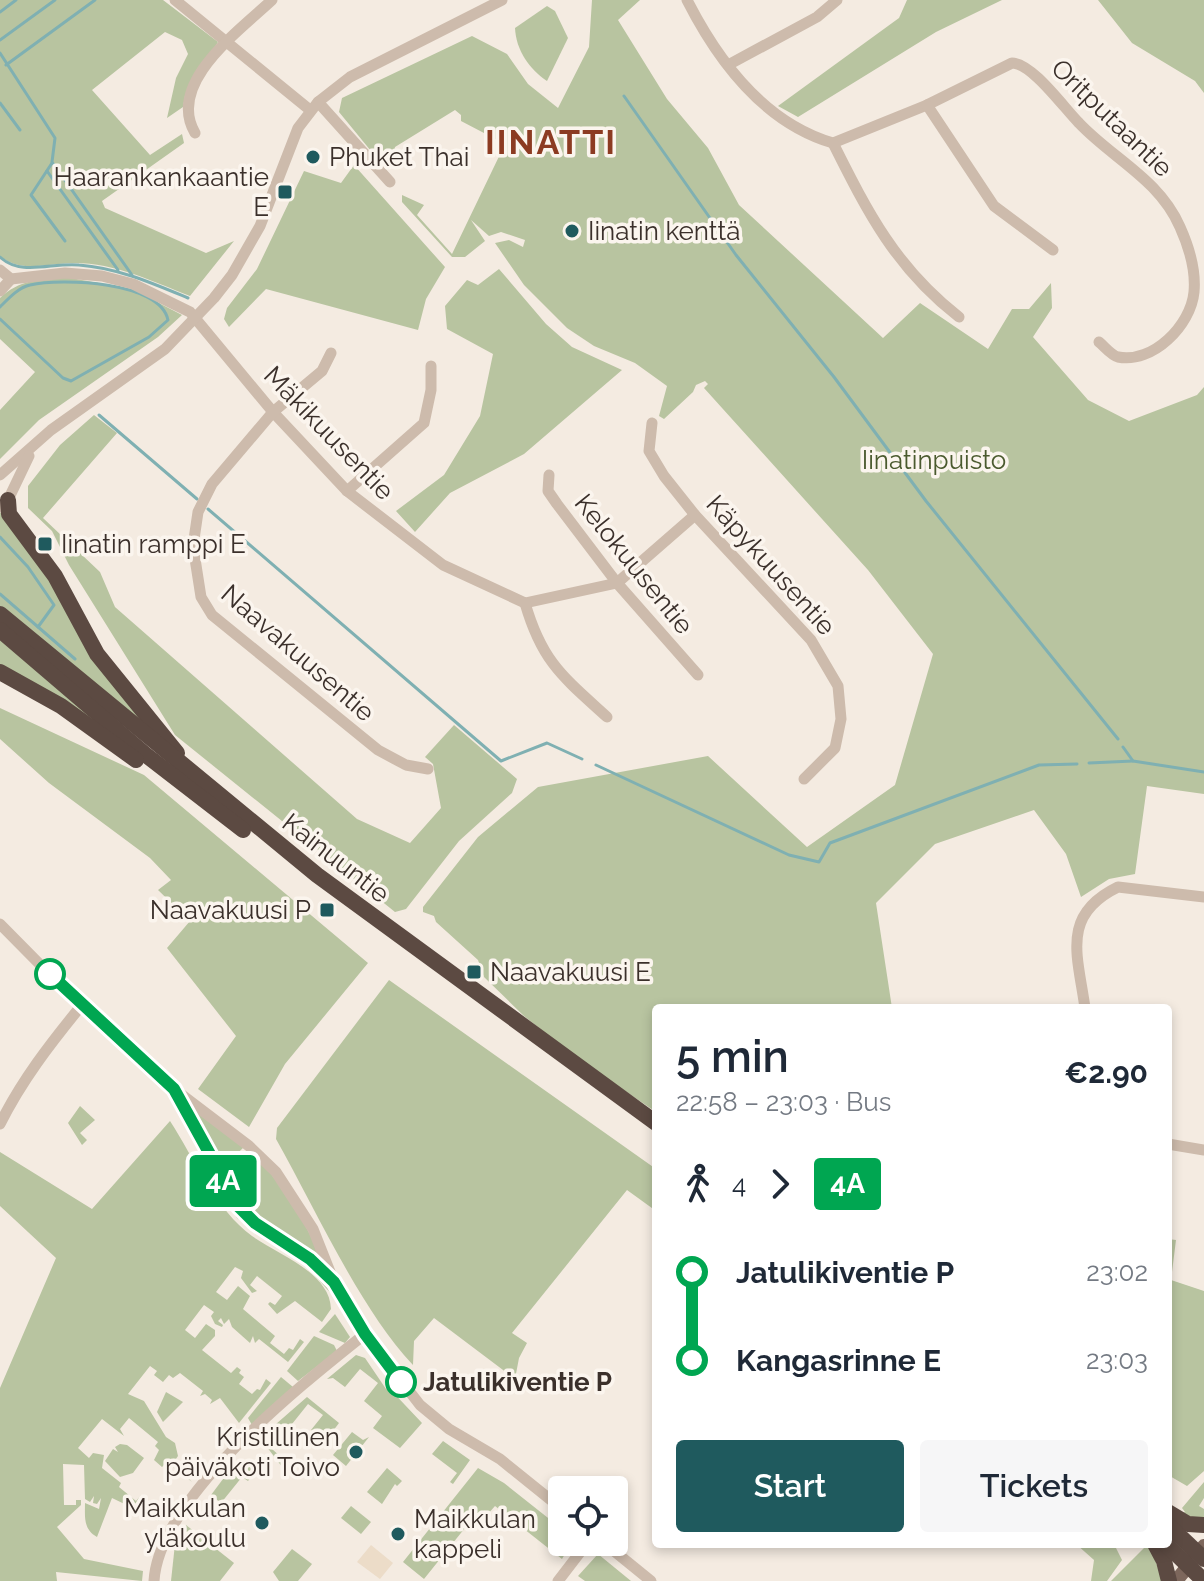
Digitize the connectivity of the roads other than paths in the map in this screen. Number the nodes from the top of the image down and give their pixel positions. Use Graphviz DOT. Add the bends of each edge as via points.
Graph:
graph roads {
  1 [pos="175,0"];
  2 [pos="272,0"];
  3 [pos="502,0"];
  4 [pos="687,0"];
  5 [pos="837,0"];
  6 [pos="229,42"];
  7 [pos="728,65"];
  8 [pos="927,105"];
  9 [pos="314,106"];
  10 [pos="195,133"];
  11 [pos="833,143"];
  12 [pos="390,182"];
  13 [pos="1053,250"];
  14 [pos="0,270"];
  15 [pos="11,279"];
  16 [pos="0,291"];
  17 [pos="959,317"];
  18 [pos="196,319"];
  19 [pos="1099,342"];
  20 [pos="331,353"];
  21 [pos="431,366"];
  22 [pos="273,412"];
  23 [pos="652,423"];
  24 [pos="37,444"];
  25 [pos="549,475"];
  26 [pos="0,477"];
  27 [pos="347,491"];
  28 [pos="6,500"];
  29 [pos="695,515"];
  30 [pos="617,583"];
  31 [pos="525,603"];
  32 [pos="0,614"];
  33 [pos="0,630"];
  34 [pos="0,672"];
  35 [pos="698,675"];
  36 [pos="607,717"];
  37 [pos="428,769"];
  38 [pos="804,779"];
  39 [pos="203,792"];
  40 [pos="1204,897"];
  41 [pos="0,924"];
  42 [pos="1084,1004"];
  43 [pos="81,1006"];
  44 [pos="174,1089"];
  45 [pos="652,1120"];
  46 [pos="0,1124"];
  47 [pos="652,1132"];
  48 [pos="1172,1145"];
  49 [pos="1204,1150"];
  50 [pos="334,1282"];
  51 [pos="365,1334"];
  52 [pos="548,1498"];
  53 [pos="1172,1514"];
  54 [pos="1204,1525"];
  55 [pos="1172,1530"];
  56 [pos="1157,1548"];
  57 [pos="1172,1548"];
  58 [pos="577,1556"];
  59 [pos="620,1556"];
  60 [pos="1199,1565"];
  61 [pos="154,1581"];
  62 [pos="558,1581"];
  63 [pos="651,1581"];
  64 [pos="1169,1581"];
  65 [pos="1176,1581"];
  1 -- 6 [label="street"];
  2 -- 6 [label="street"];
  3 -- 9 [label="street" via="350,77"];
  4 -- 7 [label="street"];
  5 -- 7 [label="street" via="817,17"];
  6 -- 9 [label="street"];
  6 -- 10 [label="street" via="203,70 191,93 188,118"];
  7 -- 11 [label="street" via="788,123"];
  8 -- 11 [label="street, Oritputaantie"];
  8 -- 13 [label="street" via="994,206"];
  8 -- 19 [label="street, Oritputaantie" via="1020,63 1081,126 1161,194 1179,223 1193,266 1194,295 1186,317 1164,343 1134,358 1115,356"];
  9 -- 12 [label="street"];
  9 -- 18 [label="street" via="298,128 260,226 232,275"];
  11 -- 17 [label="street" via="888,246 928,293"];
  14 -- 15 [label="street"];
  15 -- 16 [label="street"];
  15 -- 18 [label="street, Mäkikuusentie" via="65,273 102,276 133,284"];
  18 -- 22 [label="street, Mäkikuusentie"];
  18 -- 24 [label="street" via="165,349"];
  20 -- 22 [label="street, Naavakuusentie" via="322,371"];
  21 -- 27 [label="street" via="424,423"];
  22 -- 27 [label="street, Mäkikuusentie"];
  22 -- 37 [label="street, Naavakuusentie" via="212,484 198,512 193,546 201,597 212,615 378,750 406,765"];
  23 -- 29 [label="street, Käpykuusentie" via="649,451"];
  24 -- 26 [label="street"];
  24 -- 28 [label="street"];
  25 -- 30 [label="street, Kelokuusentie" via="548,491"];
  26 -- 28 [label="street"];
  27 -- 31 [label="street, Mäkikuusentie" via="443,565"];
  28 -- 39 [label="highway" via="9,514 55,576 97,654"];
  29 -- 30 [label="street"];
  29 -- 38 [label="street, Käpykuusentie" via="811,640 838,686 841,719 835,748"];
  30 -- 31 [label="street"];
  30 -- 35 [label="street, Kelokuusentie"];
  31 -- 36 [label="street" via="551,666"];
  32 -- 39 [label="highway, Kainuuntie"];
  33 -- 39 [label="highway, Kainuuntie" via="146,755"];
  34 -- 39 [label="highway" via="61,706 153,772"];
  39 -- 45 [label="highway, Kainuuntie"];
  39 -- 47 [label="highway, Kainuuntie" via="411,959"];
  40 -- 42 [label="street" via="1118,887 1085,911 1076,941"];
  41 -- 43 [label="street"];
  43 -- 44 [label="street"];
  43 -- 46 [label="street" via="17,1089"];
  44 -- 50 [label="street" via="239,1207"];
  44 -- 50 [label="street" via="276,1172 313,1229"];
  48 -- 49 [label="street"];
  50 -- 51 [label="street"];
  51 -- 52 [label="street" via="420,1405"];
  51 -- 61 [label="street" via="218,1467 165,1536"];
  53 -- 54 [label="highway" via="1188,1524"];
  55 -- 60 [label="highway"];
  56 -- 64 [label="highway"];
  57 -- 60 [label="highway"];
  58 -- 62 [label="street"];
  59 -- 63 [label="street"];
  60 -- 65 [label="main road"];
}
